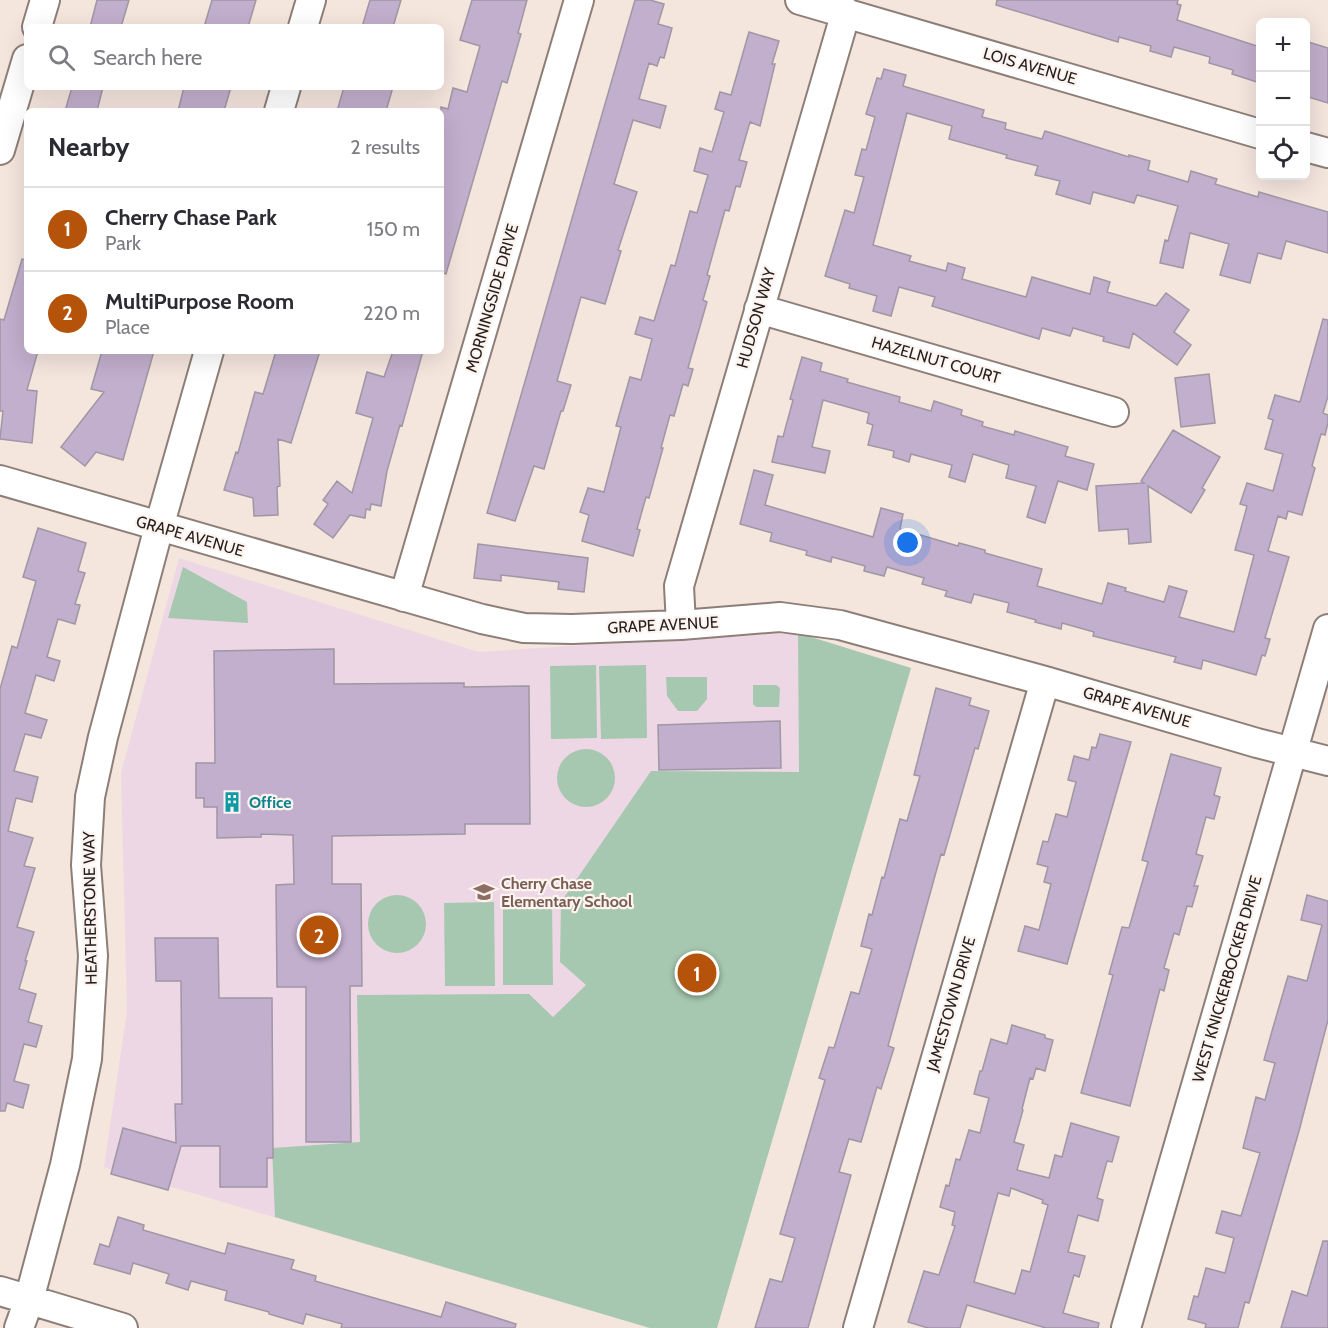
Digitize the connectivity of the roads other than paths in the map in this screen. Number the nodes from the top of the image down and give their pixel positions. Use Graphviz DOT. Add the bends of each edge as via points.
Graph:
graph roads {
  1 [pos="45,0"];
  2 [pos="311,0"];
  3 [pos="579,0"];
  4 [pos="800,0"];
  5 [pos="846,12"];
  6 [pos="38,24"];
  7 [pos="304,24"];
  8 [pos="24,69"];
  9 [pos="285,90"];
  10 [pos="280,108"];
  11 [pos="1256,133"];
  12 [pos="1310,148"];
  13 [pos="0,150"];
  14 [pos="1328,153"];
  15 [pos="759,309"];
  16 [pos="208,354"];
  17 [pos="1114,411"];
  18 [pos="0,480"];
  19 [pos="159,527"];
  20 [pos="404,597"];
  21 [pos="681,625"];
  22 [pos="1328,629"];
  23 [pos="1045,681"];
  24 [pos="1293,752"];
  25 [pos="1328,761"];
  26 [pos="0,1291"];
  27 [pos="29,1300"];
  28 [pos="19,1328"];
  29 [pos="123,1328"];
  30 [pos="858,1328"];
  31 [pos="1126,1328"];
  1 -- 6 [label="street"];
  2 -- 7 [label="street"];
  3 -- 20 [label="street, MORNINGSIDE DRIVE"];
  4 -- 5 [label="street, LOIS AVENUE"];
  5 -- 11 [label="street, LOIS AVENUE"];
  5 -- 15 [label="street, HUDSON WAY"];
  8 -- 13 [label="street"];
  9 -- 10 [label="street"];
  12 -- 14 [label="street"];
  15 -- 17 [label="street, HAZELNUT COURT"];
  15 -- 21 [label="street, HUDSON WAY" via="679,586"];
  16 -- 19 [label="street, HEATHERSTONE WAY"];
  18 -- 19 [label="street, GRAPE AVENUE"];
  19 -- 20 [label="street, GRAPE AVENUE"];
  19 -- 27 [label="street, HEATHERSTONE WAY" via="90,797 86,865 93,956 87,1059 65,1165"];
  20 -- 21 [label="street, GRAPE AVENUE" via="524,628"];
  21 -- 23 [label="street, GRAPE AVENUE" via="780,617 840,625"];
  22 -- 24 [label="street, WEST KNICKERBOCKER DRIVE"];
  23 -- 24 [label="street, GRAPE AVENUE"];
  23 -- 30 [label="street, JAMESTOWN DRIVE"];
  24 -- 25 [label="street, GRAPE AVENUE"];
  24 -- 31 [label="street, WEST KNICKERBOCKER DRIVE"];
  26 -- 27 [label="street"];
  27 -- 28 [label="street, HEATHERSTONE WAY"];
  27 -- 29 [label="street"];
}
